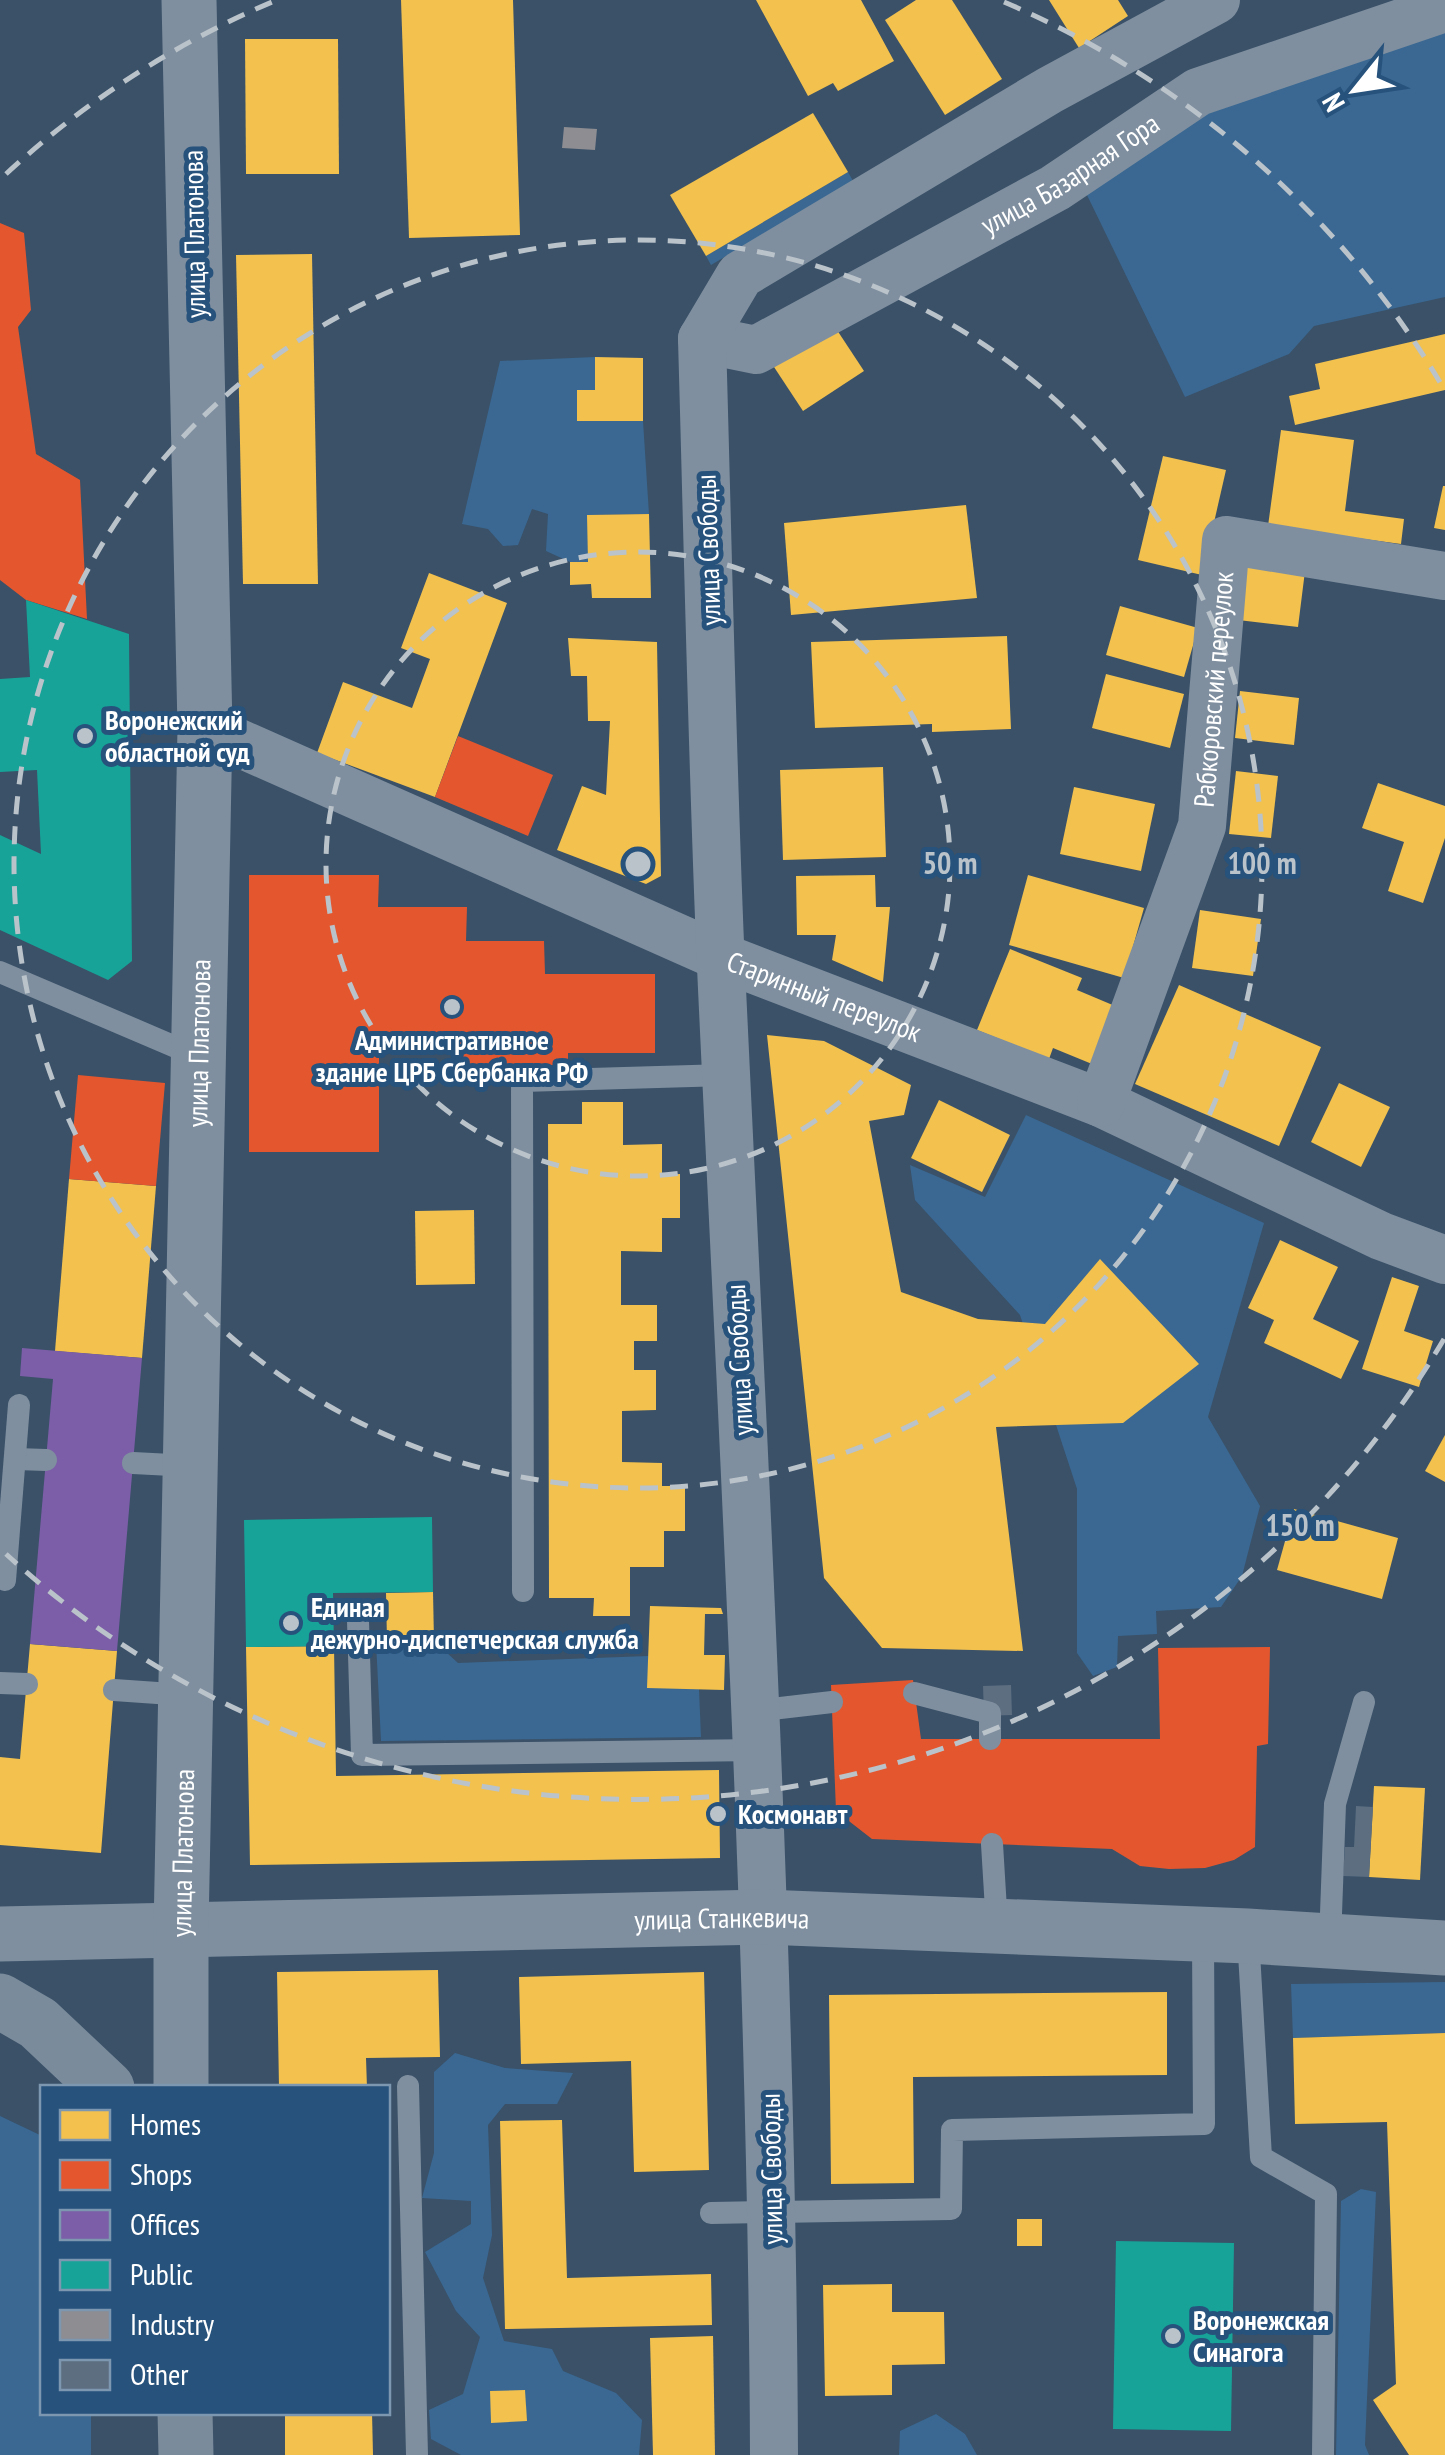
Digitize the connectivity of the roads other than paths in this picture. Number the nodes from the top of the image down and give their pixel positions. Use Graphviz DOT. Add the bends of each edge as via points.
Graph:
graph roads {
  1 [pos="189,0"];
  2 [pos="1216,0"];
  3 [pos="1445,8"];
  4 [pos="702,340"];
  5 [pos="1445,576"];
  6 [pos="205,728"];
  7 [pos="721,958"];
  8 [pos="0,972"];
  9 [pos="200,1057"];
  10 [pos="726,1075"];
  11 [pos="1101,1103"];
  12 [pos="1445,1260"];
  13 [pos="19,1405"];
  14 [pos="16,1458"];
  15 [pos="46,1460"];
  16 [pos="134,1463"];
  17 [pos="192,1466"];
  18 [pos="4,1553"];
  19 [pos="5,1580"];
  20 [pos="523,1591"];
  21 [pos="358,1620"];
  22 [pos="0,1682"];
  23 [pos="27,1684"];
  24 [pos="114,1690"];
  25 [pos="914,1693"];
  26 [pos="186,1694"];
  27 [pos="832,1702"];
  28 [pos="1364,1702"];
  29 [pos="756,1730"];
  30 [pos="990,1739"];
  31 [pos="992,1844"];
  32 [pos="764,1917"];
  33 [pos="998,1926"];
  34 [pos="181,1930"];
  35 [pos="0,1934"];
  36 [pos="1226,1935"];
  37 [pos="1330,1940"];
  38 [pos="1445,1948"];
  39 [pos="0,2002"];
  40 [pos="105,2085"];
  41 [pos="181,2085"];
  42 [pos="408,2086"];
  43 [pos="773,2211"];
  44 [pos="711,2212"];
  45 [pos="399,2236"];
  46 [pos="185,2415"];
  47 [pos="186,2455"];
  48 [pos="417,2455"];
  49 [pos="774,2455"];
  50 [pos="1323,2455"];
  1 -- 6 [label="street, улица Платонова"];
  2 -- 4 [label="street" via="740,274"];
  3 -- 4 [label="street, улица Базарная Гора" via="1198,92 1055,188 756,350"];
  4 -- 7 [label="street, улица Свободы"];
  5 -- 11 [label="street, Рабкоровский переулок" via="1226,540 1202,826"];
  6 -- 7 [label="street, Старинный переулок"];
  6 -- 9 [label="street, улица Платонова"];
  7 -- 10 [label="street, улица Свободы"];
  7 -- 11 [label="street, Старинный переулок"];
  8 -- 9 [label="lane"];
  9 -- 17 [label="street, улица Платонова"];
  10 -- 20 [label="lane" via="522,1081"];
  10 -- 29 [label="street, улица Свободы"];
  11 -- 12 [label="street, Старинный переулок"];
  13 -- 14 [label="lane"];
  14 -- 15 [label="lane"];
  14 -- 18 [label="lane"];
  16 -- 17 [label="lane"];
  17 -- 26 [label="street, улица Платонова"];
  18 -- 19 [label="lane"];
  21 -- 29 [label="lane" via="362,1755"];
  22 -- 23 [label="lane"];
  24 -- 26 [label="lane"];
  25 -- 30 [label="lane" via="990,1712"];
  26 -- 34 [label="street, улица Платонова"];
  27 -- 29 [label="lane"];
  28 -- 37 [label="lane" via="1335,1804"];
  29 -- 32 [label="street, улица Свободы"];
  31 -- 33 [label="lane"];
  32 -- 33 [label="street, улица Станкевича"];
  32 -- 34 [label="street, улица Станкевича"];
  32 -- 43 [label="street, улица Свободы"];
  33 -- 36 [label="street, улица Станкевича"];
  34 -- 35 [label="street, улица Станкевича"];
  34 -- 41 [label="street, улица Платонова"];
  36 -- 37 [label="street, улица Станкевича"];
  36 -- 43 [label="lane" via="1204,2124 952,2130 951,2209"];
  36 -- 50 [label="lane" via="1261,2157 1326,2194"];
  37 -- 38 [label="street, улица Станкевича"];
  39 -- 40 [label="main road" via="38,2023"];
  42 -- 45 [label="lane"];
  43 -- 44 [label="lane"];
  43 -- 49 [label="street, улица Свободы"];
  45 -- 48 [label="lane"];
  46 -- 47 [label="main road"];
}
